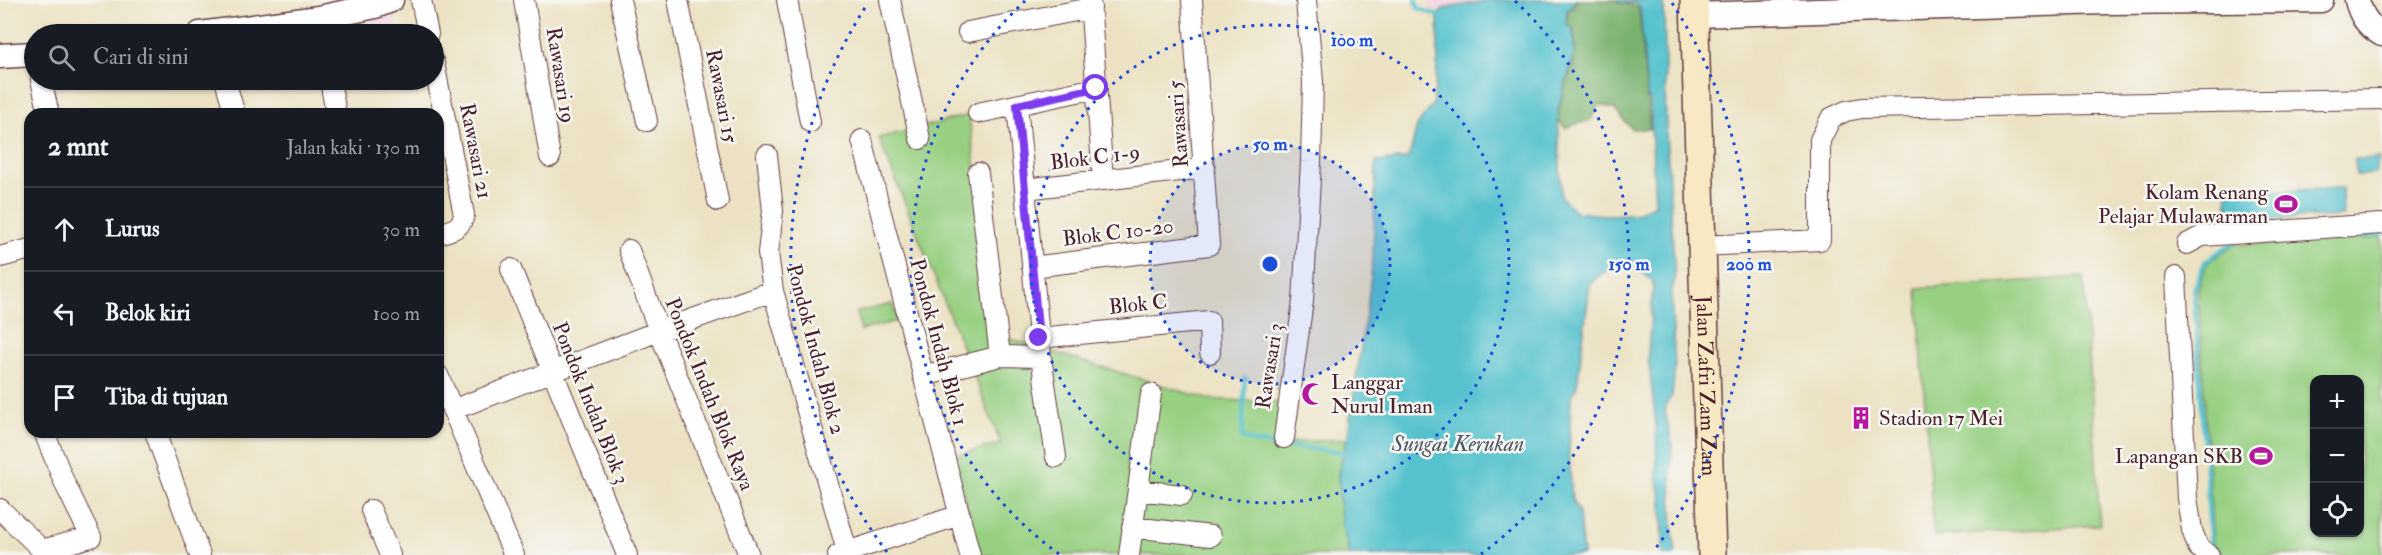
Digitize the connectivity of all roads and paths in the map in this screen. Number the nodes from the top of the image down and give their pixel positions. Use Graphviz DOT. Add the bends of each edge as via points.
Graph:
graph roads {
  1 [pos="391,0"];
  2 [pos="421,0"];
  3 [pos="524,0"];
  4 [pos="620,0"];
  5 [pos="678,0"];
  6 [pos="787,0"];
  7 [pos="890,0"];
  8 [pos="1192,0"];
  9 [pos="1306,0"];
  10 [pos="2320,0"];
  11 [pos="2356,0"];
  12 [pos="2038,2"];
  13 [pos="1959,3"];
  14 [pos="1091,4"];
  15 [pos="1861,5"];
  16 [pos="342,7"];
  17 [pos="1694,7"];
  18 [pos="322,24"];
  19 [pos="426,24"];
  20 [pos="968,32"];
  21 [pos="2382,34"];
  22 [pos="24,55"];
  23 [pos="0,56"];
  24 [pos="1096,88"];
  25 [pos="43,90"];
  26 [pos="228,90"];
  27 [pos="332,90"];
  28 [pos="439,90"];
  29 [pos="2382,99"];
  30 [pos="1017,105"];
  31 [pos="48,108"];
  32 [pos="233,108"];
  33 [pos="335,108"];
  34 [pos="443,108"];
  35 [pos="444,113"];
  36 [pos="978,113"];
  37 [pos="647,121"];
  38 [pos="810,122"];
  39 [pos="920,139"];
  40 [pos="862,140"];
  41 [pos="766,155"];
  42 [pos="550,157"];
  43 [pos="1205,168"];
  44 [pos="978,174"];
  45 [pos="1103,180"];
  46 [pos="1025,189"];
  47 [pos="718,201"];
  48 [pos="2382,224"];
  49 [pos="444,232"];
  50 [pos="2187,244"];
  51 [pos="1209,245"];
  52 [pos="1702,246"];
  53 [pos="629,250"];
  54 [pos="24,251"];
  55 [pos="0,257"];
  56 [pos="1032,267"];
  57 [pos="511,269"];
  58 [pos="2176,277"];
  59 [pos="773,291"];
  60 [pos="658,331"];
  61 [pos="1040,348"];
  62 [pos="1210,353"];
  63 [pos="1000,356"];
  64 [pos="552,371"];
  65 [pos="923,376"];
  66 [pos="444,390"];
  67 [pos="1151,394"];
  68 [pos="452,410"];
  69 [pos="46,438"];
  70 [pos="157,438"];
  71 [pos="1284,438"];
  72 [pos="1056,457"];
  73 [pos="1138,490"];
  74 [pos="1182,495"];
  75 [pos="0,509"];
  76 [pos="371,510"];
  77 [pos="960,515"];
  78 [pos="1132,527"];
  79 [pos="1211,536"];
  80 [pos="842,553"];
  81 [pos="200,555"];
  82 [pos="390,555"];
  83 [pos="514,555"];
  84 [pos="627,555"];
  85 [pos="749,555"];
  86 [pos="970,555"];
  87 [pos="1129,555"];
  88 [pos="1712,555"];
  89 [pos="2209,555"];
  1 -- 16 [label="street"];
  2 -- 19 [label="street"];
  3 -- 42 [label="street, Rawasari 19"];
  4 -- 37 [label="street"];
  5 -- 47 [label="street, Rawasari 15"];
  6 -- 38 [label="street"];
  7 -- 39 [label="street"];
  8 -- 43 [label="street, Rawasari 5"];
  9 -- 71 [label="street, Rawasari 3" via="1313,82 1311,162 1303,301"];
  10 -- 12 [label="street"];
  11 -- 21 [label="street" via="2370,27"];
  12 -- 13 [label="street"];
  13 -- 15 [label="street"];
  14 -- 20 [label="street"];
  14 -- 24 [label="street"];
  15 -- 17 [label="street"];
  16 -- 18 [label="street"];
  17 -- 52 [label="main road, Jalan Zafri Zam Zam"];
  22 -- 23 [label="street"];
  24 -- 30 [label="street"];
  24 -- 45 [label="street"];
  25 -- 31 [label="street"];
  26 -- 32 [label="street"];
  27 -- 33 [label="street"];
  28 -- 34 [label="street, Rawasari 21"];
  29 -- 52 [label="street" via="1846,111 1832,118 1820,140 1820,240"];
  30 -- 36 [label="street"];
  30 -- 46 [label="street"];
  35 -- 49 [label="street, Rawasari 21" via="464,214 456,229"];
  40 -- 65 [label="street, Pondok Indah Blok 1"];
  41 -- 59 [label="street, Pondok Indah Blok 2" via="773,204 768,253"];
  43 -- 45 [label="street, Blok C 1-9"];
  43 -- 51 [label="street, Rawasari 5"];
  44 -- 63 [label="street"];
  45 -- 46 [label="street, Blok C 1-9"];
  46 -- 56 [label="street"];
  48 -- 50 [label="street" via="2202,236"];
  51 -- 56 [label="street, Blok C 10-20"];
  52 -- 88 [label="main road, Jalan Zafri Zam Zam"];
  53 -- 60 [label="street, Pondok Indah Blok Raya"];
  54 -- 55 [label="street"];
  56 -- 61 [label="street"];
  57 -- 64 [label="street, Pondok Indah Blok 3"];
  58 -- 89 [label="street" via="2187,498 2198,547"];
  59 -- 60 [label="street"];
  59 -- 80 [label="street, Pondok Indah Blok 2"];
  60 -- 64 [label="street"];
  60 -- 85 [label="street, Pondok Indah Blok Raya"];
  61 -- 62 [label="street, Blok C" via="1209,321"];
  61 -- 63 [label="street"];
  61 -- 72 [label="street"];
  63 -- 65 [label="street"];
  64 -- 68 [label="street"];
  64 -- 84 [label="street, Pondok Indah Blok 3"];
  65 -- 77 [label="street, Pondok Indah Blok 1"];
  66 -- 68 [label="street"];
  67 -- 73 [label="street"];
  68 -- 83 [label="street"];
  69 -- 75 [label="street" via="91,537 42,550"];
  70 -- 81 [label="street"];
  73 -- 74 [label="street"];
  73 -- 78 [label="street"];
  76 -- 82 [label="street"];
  77 -- 80 [label="street"];
  77 -- 86 [label="street, Pondok Indah Blok 1"];
  78 -- 79 [label="street"];
  78 -- 87 [label="street"];
}
